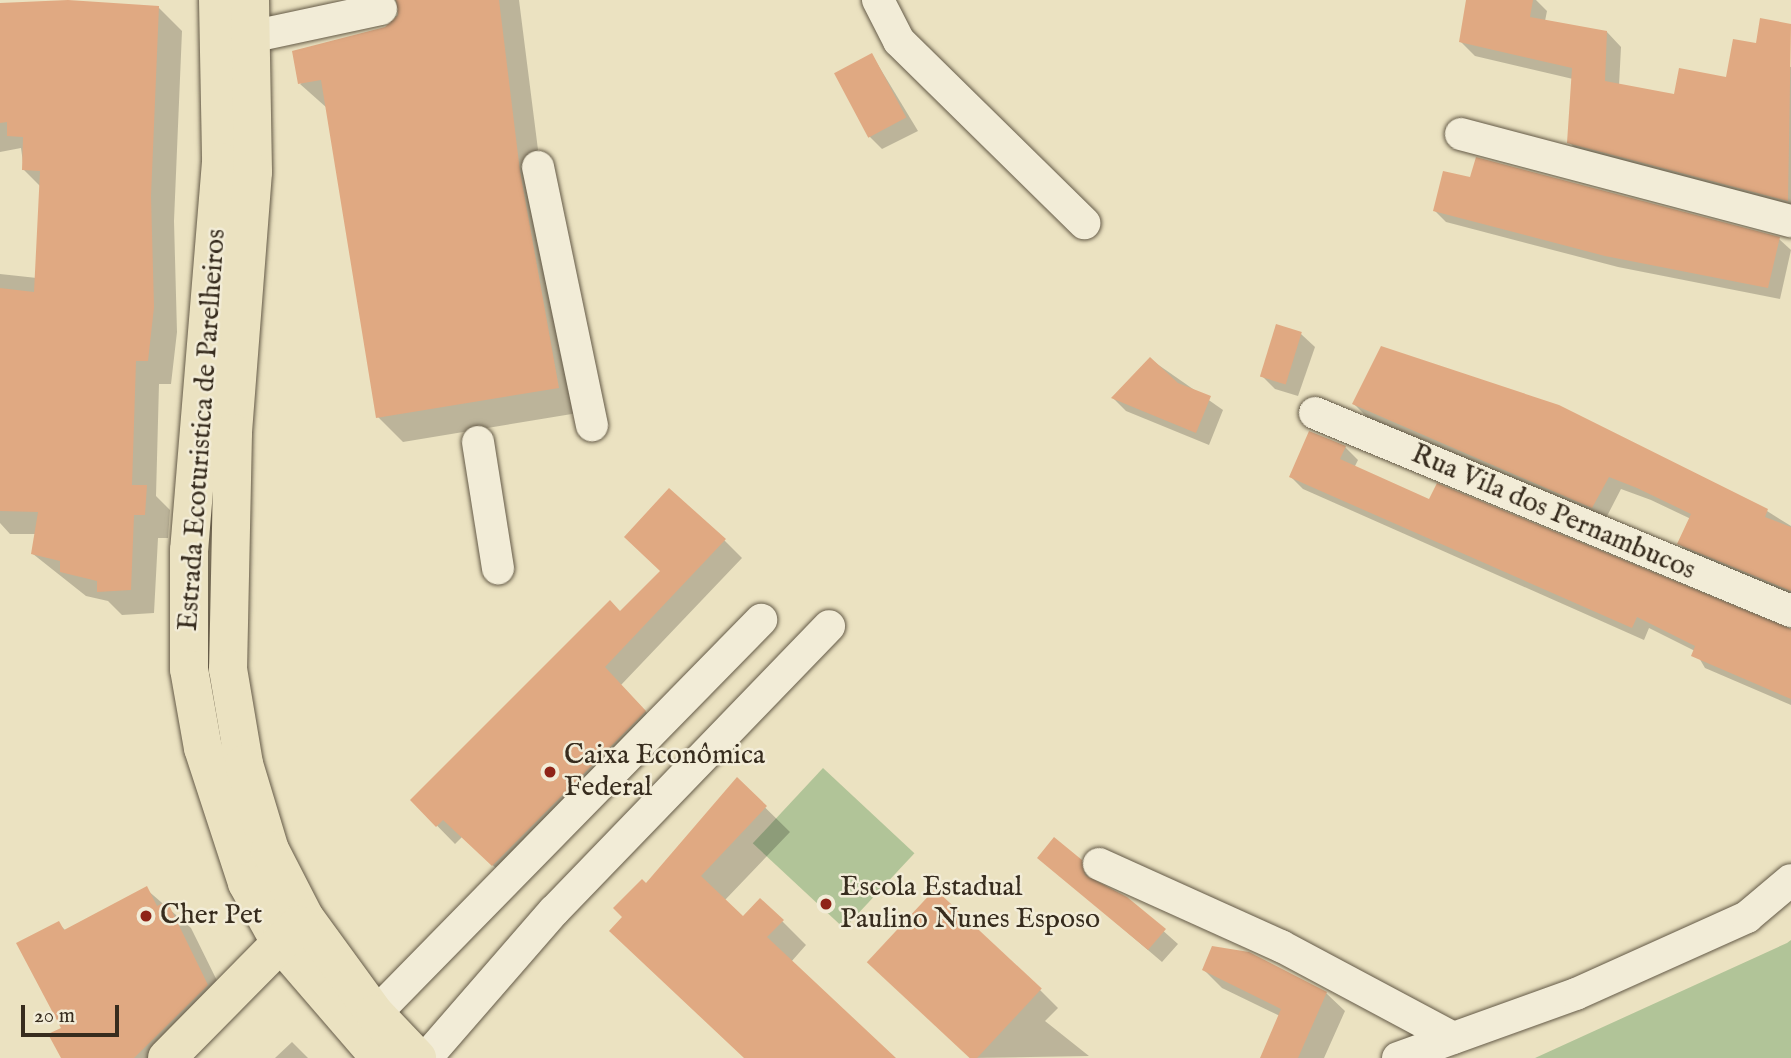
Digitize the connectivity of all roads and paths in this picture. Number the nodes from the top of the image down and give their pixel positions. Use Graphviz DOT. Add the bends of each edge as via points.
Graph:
graph roads {
  1 [pos="218,0"];
  2 [pos="878,0"];
  3 [pos="380,9"];
  4 [pos="250,18"];
  5 [pos="1461,134"];
  6 [pos="538,167"];
  7 [pos="1791,221"];
  8 [pos="1084,223"];
  9 [pos="1314,414"];
  10 [pos="592,425"];
  11 [pos="478,442"];
  12 [pos="238,547"];
  13 [pos="189,550"];
  14 [pos="498,568"];
  15 [pos="1791,611"];
  16 [pos="761,620"];
  17 [pos="829,626"];
  18 [pos="1099,864"];
  19 [pos="1791,880"];
  20 [pos="292,930"];
  21 [pos="375,1014"];
  22 [pos="1453,1038"];
  23 [pos="167,1058"];
  24 [pos="380,1058"];
  25 [pos="417,1058"];
  26 [pos="426,1058"];
  27 [pos="1398,1058"];
  1 -- 13 [label="main road, Estrada Ecoturistica de Parelheiros" via="220,162"];
  2 -- 8 [label="street" via="899,41"];
  3 -- 4 [label="street"];
  4 -- 12 [label="main road, Estrada Ecoturistica de Parelheiros" via="253,172"];
  5 -- 7 [label="street"];
  6 -- 10 [label="street"];
  9 -- 15 [label="street, Rua Vila dos Pernambucos"];
  11 -- 14 [label="street"];
  12 -- 13 [label="street"];
  12 -- 20 [label="main road, Estrada Ecoturistica de Parelheiros" via="228,669 244,764"];
  13 -- 20 [label="main road, Estrada Ecoturistica de Parelheiros" via="189,669 203,748 247,883"];
  16 -- 21 [label="street"];
  17 -- 26 [label="street" via="554,911"];
  18 -- 22 [label="street" via="1281,946"];
  19 -- 22 [label="street" via="1747,917 1576,994"];
  20 -- 21 [label="main road, Estrada Ecoturistica de Parelheiros"];
  20 -- 23 [label="main road"];
  20 -- 24 [label="main road, Estrada Ecoturistica de Parelheiros"];
  21 -- 25 [label="main road, Estrada Ecoturistica de Parelheiros"];
  22 -- 27 [label="street"];
}
